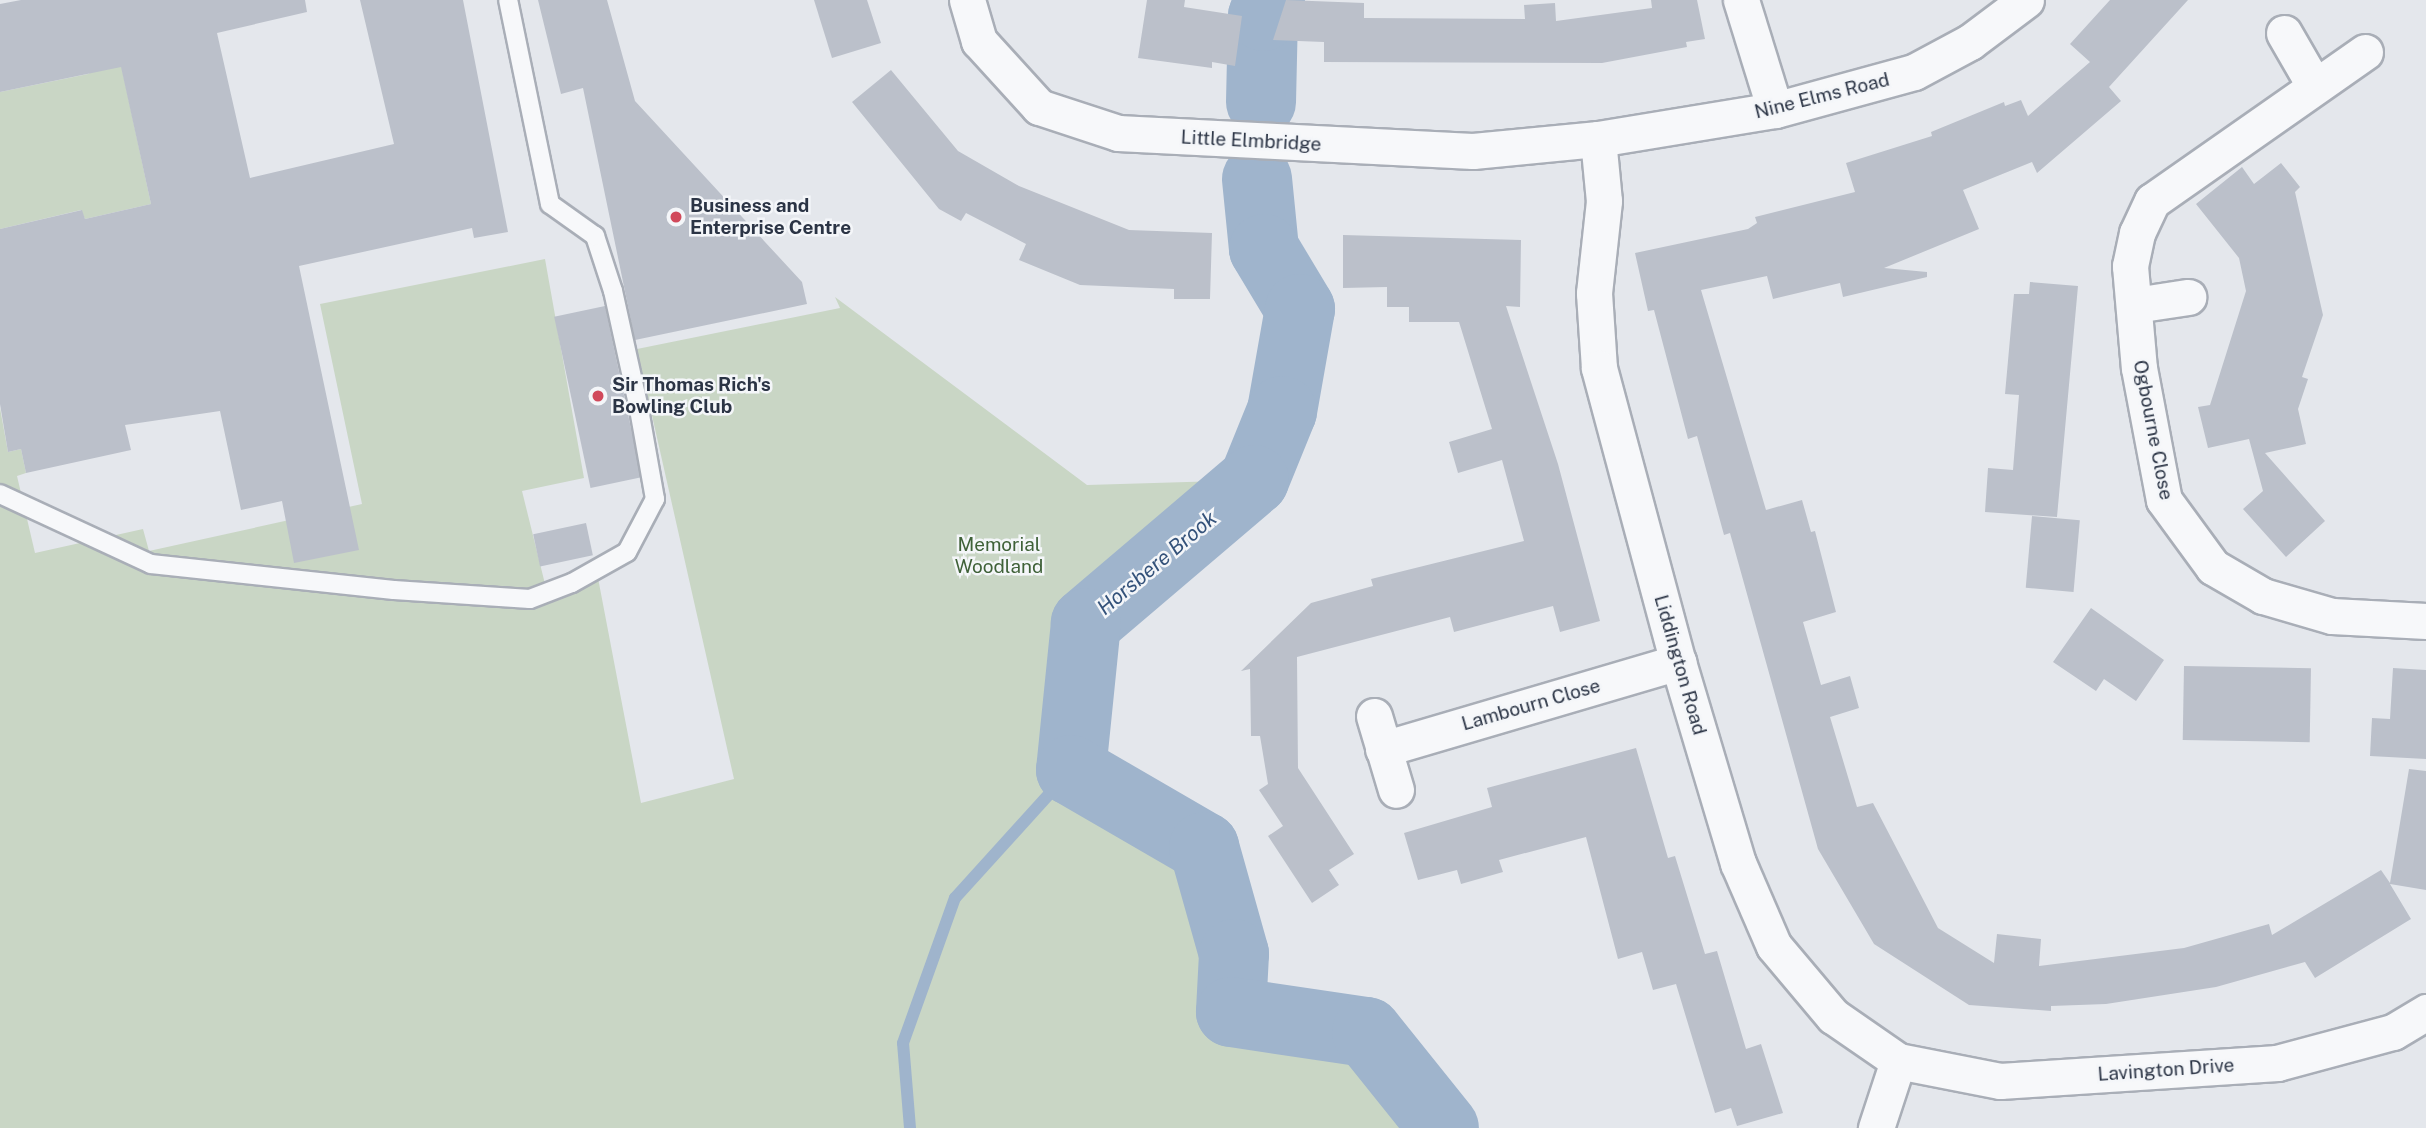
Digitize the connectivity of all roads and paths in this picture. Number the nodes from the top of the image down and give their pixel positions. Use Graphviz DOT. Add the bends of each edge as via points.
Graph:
graph roads {
  1 [pos="508,0"];
  2 [pos="967,0"];
  3 [pos="1741,0"];
  4 [pos="2026,0"];
  5 [pos="2284,33"];
  6 [pos="2365,52"];
  7 [pos="2314,85"];
  8 [pos="1775,110"];
  9 [pos="1598,139"];
  10 [pos="2188,297"];
  11 [pos="2135,305"];
  12 [pos="0,494"];
  13 [pos="2426,621"];
  14 [pos="1678,662"];
  15 [pos="1374,716"];
  16 [pos="1383,749"];
  17 [pos="1396,790"];
  18 [pos="2426,1012"];
  19 [pos="1898,1061"];
  20 [pos="1876,1128"];
  1 -- 12 [label="lane" via="550,204 595,236 613,291 639,409 655,499 627,552 572,583 530,599 407,591 152,564"];
  2 -- 9 [label="street, Little Elmbridge" via="979,41 1039,107 1118,133 1473,151"];
  3 -- 8 [label="street"];
  4 -- 8 [label="street, Nine Elms Road" via="1969,42 1914,72"];
  5 -- 7 [label="street"];
  6 -- 7 [label="street, Ogbourne Close"];
  7 -- 11 [label="street, Ogbourne Close" via="2152,201 2137,233 2130,266"];
  8 -- 9 [label="street, Nine Elms Road"];
  9 -- 14 [label="street, Liddington Road" via="1604,201 1594,293 1599,369"];
  10 -- 11 [label="street"];
  11 -- 13 [label="street, Ogbourne Close" via="2139,368 2164,500 2213,568 2263,596 2332,616"];
  14 -- 16 [label="street, Lambourn Close"];
  14 -- 19 [label="street, Liddington Road" via="1738,863 1774,946 1833,1016"];
  15 -- 16 [label="street"];
  16 -- 17 [label="street"];
  18 -- 19 [label="street, Lavington Drive" via="2393,1032 2277,1063 2000,1081"];
  19 -- 20 [label="street"];
}
